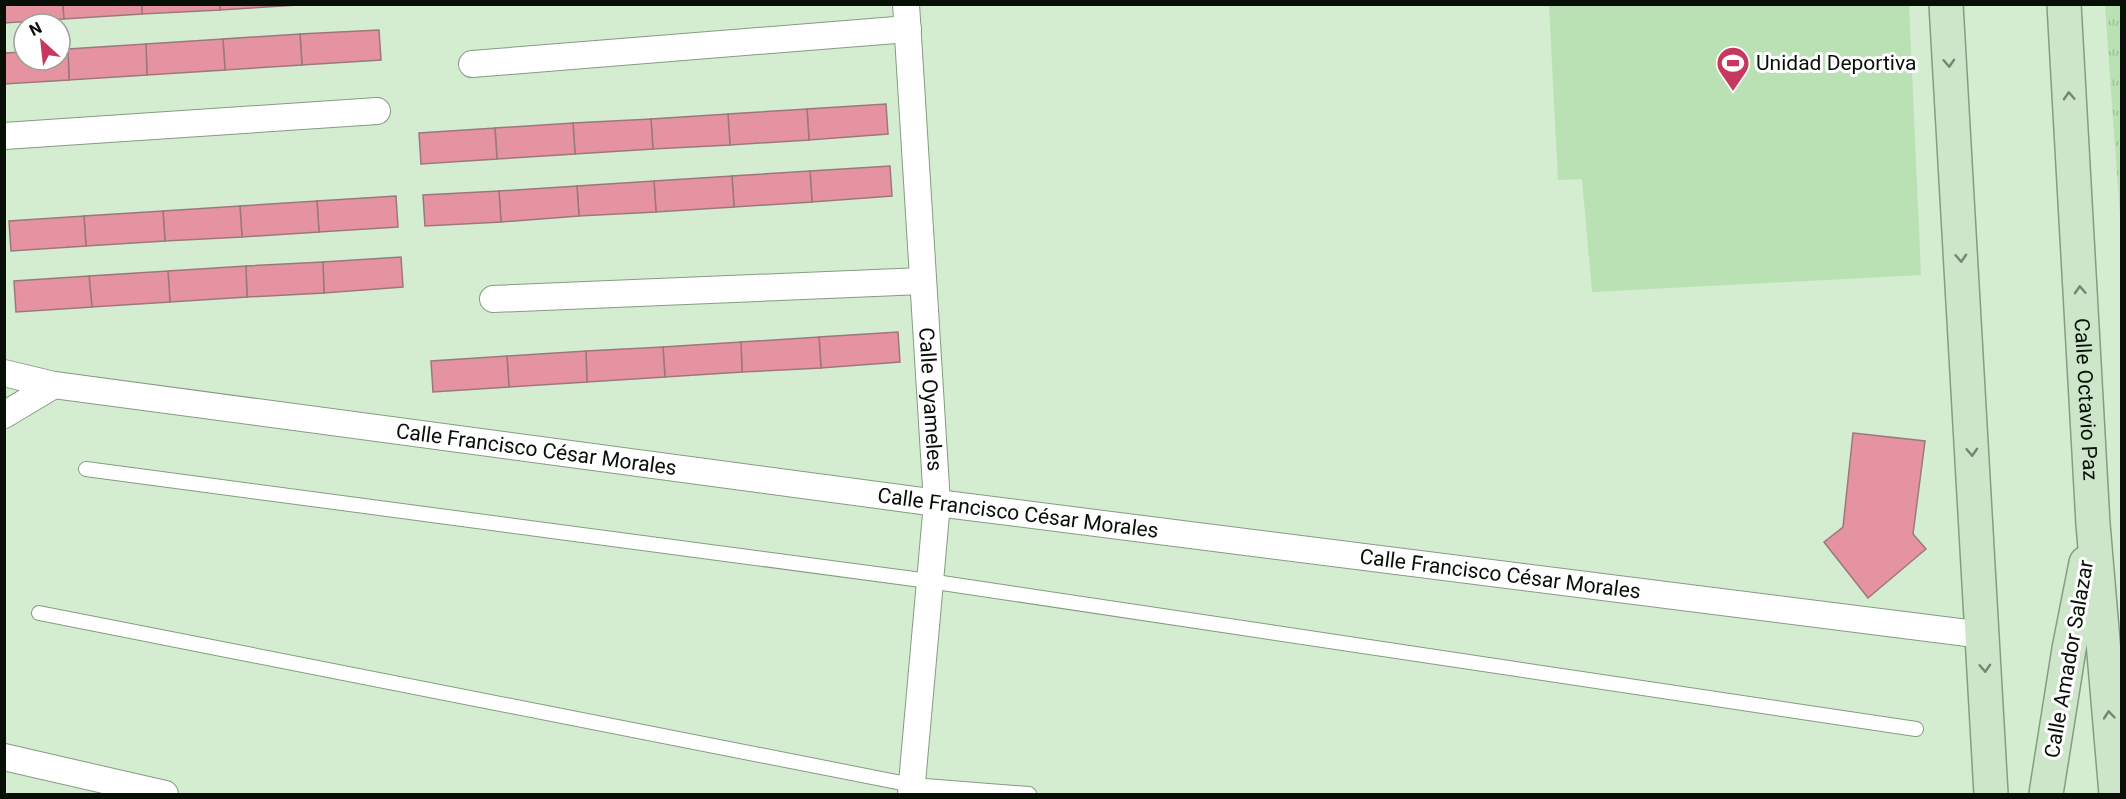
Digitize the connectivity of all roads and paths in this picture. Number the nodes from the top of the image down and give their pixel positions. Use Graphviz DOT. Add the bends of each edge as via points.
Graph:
graph roads {
  1 [pos="1946,4"];
  2 [pos="2064,4"];
  3 [pos="907,17"];
  4 [pos="472,64"];
  5 [pos="377,111"];
  6 [pos="4,136"];
  7 [pos="922,281"];
  8 [pos="493,299"];
  9 [pos="4,373"];
  10 [pos="54,385"];
  11 [pos="4,414"];
  12 [pos="86,469"];
  13 [pos="937,503"];
  14 [pos="2093,524"];
  15 [pos="929,581"];
  16 [pos="39,613"];
  17 [pos="1983,635"];
  18 [pos="1916,729"];
  19 [pos="4,757"];
  20 [pos="912,790"];
  21 [pos="2113,792"];
  22 [pos="165,795"];
  23 [pos="1029,795"];
  24 [pos="1991,795"];
  25 [pos="2046,795"];
  1 -- 17 [label="street, one-way"];
  14 -- 2 [label="street, Calle Octavio Paz, one-way"];
  3 -- 4 [label="street"];
  3 -- 7 [label="street, Calle Oyameles"];
  5 -- 6 [label="street"];
  7 -- 8 [label="street"];
  7 -- 13 [label="street, Calle Oyameles"];
  9 -- 10 [label="street, Calle Francisco César Morales"];
  10 -- 11 [label="street"];
  10 -- 13 [label="street, Calle Francisco César Morales"];
  12 -- 15 [label="lane"];
  13 -- 15 [label="street, Calle Oyameles"];
  13 -- 17 [label="street, Calle Francisco César Morales"];
  21 -- 14 [label="street, Calle Octavio Paz, one-way"];
  14 -- 25 [label="street, Calle Amador Salazar" via="2068,649"];
  15 -- 18 [label="lane"];
  15 -- 20 [label="street, Calle Oyameles"];
  16 -- 20 [label="lane"];
  17 -- 24 [label="street, one-way"];
  19 -- 22 [label="street"];
  20 -- 23 [label="lane"];
}
